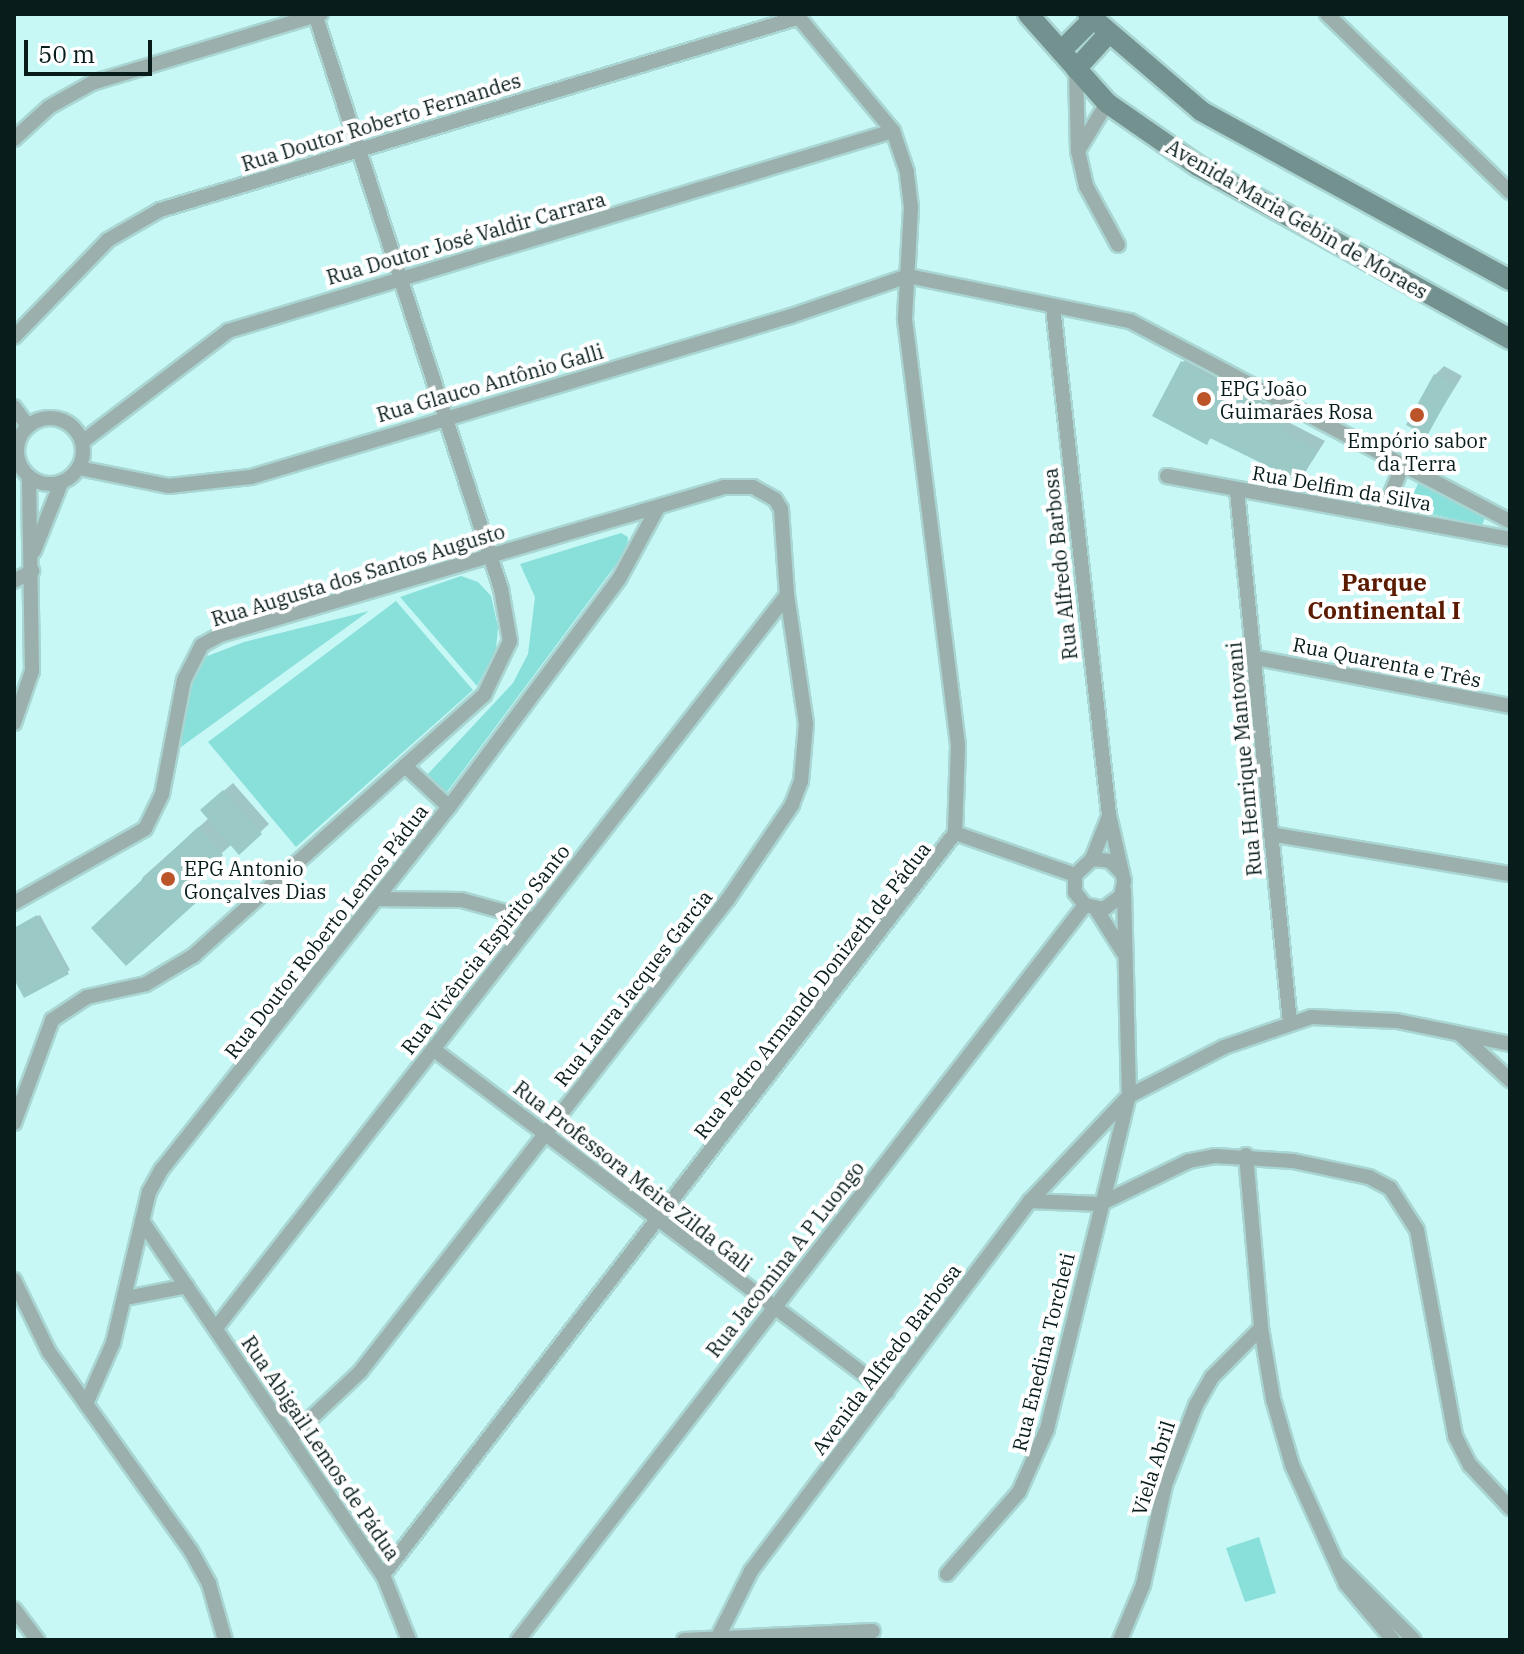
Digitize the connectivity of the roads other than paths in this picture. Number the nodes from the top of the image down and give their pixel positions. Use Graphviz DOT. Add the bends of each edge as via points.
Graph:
graph roads {
  1 [pos="1028,14"];
  2 [pos="1327,14"];
  3 [pos="317,15"];
  4 [pos="798,16"];
  5 [pos="1090,16"];
  6 [pos="1107,35"];
  7 [pos="1061,51"];
  8 [pos="1076,69"];
  9 [pos="1107,103"];
  10 [pos="893,131"];
  11 [pos="14,139"];
  12 [pos="359,150"];
  13 [pos="1078,151"];
  14 [pos="1510,192"];
  15 [pos="1118,245"];
  16 [pos="908,276"];
  17 [pos="401,279"];
  18 [pos="1509,279"];
  19 [pos="1053,307"];
  20 [pos="14,337"];
  21 [pos="1510,339"];
  22 [pos="14,407"];
  23 [pos="442,417"];
  24 [pos="20,434"];
  25 [pos="82,442"];
  26 [pos="1403,464"];
  27 [pos="79,468"];
  28 [pos="1167,476"];
  29 [pos="29,478"];
  30 [pos="61,483"];
  31 [pos="1237,491"];
  32 [pos="766,492"];
  33 [pos="657,509"];
  34 [pos="1383,514"];
  35 [pos="1510,521"];
  36 [pos="1510,539"];
  37 [pos="33,555"];
  38 [pos="487,556"];
  39 [pos="32,571"];
  40 [pos="14,581"];
  41 [pos="787,595"];
  42 [pos="1256,658"];
  43 [pos="1510,706"];
  44 [pos="14,723"];
  45 [pos="405,766"];
  46 [pos="449,807"];
  47 [pos="1109,815"];
  48 [pos="955,833"];
  49 [pos="1270,834"];
  50 [pos="1092,859"];
  51 [pos="1122,873"];
  52 [pos="1510,874"];
  53 [pos="1075,875"];
  54 [pos="1124,889"];
  55 [pos="376,899"];
  56 [pos="14,903"];
  57 [pos="1091,907"];
  58 [pos="531,919"];
  59 [pos="1123,952"];
  60 [pos="1290,1023"];
  61 [pos="1461,1035"];
  62 [pos="1510,1044"];
  63 [pos="433,1049"];
  64 [pos="1510,1080"];
  65 [pos="1129,1096"];
  66 [pos="14,1123"];
  67 [pos="546,1130"];
  68 [pos="1246,1155"];
  69 [pos="1030,1201"];
  70 [pos="1100,1204"];
  71 [pos="142,1221"];
  72 [pos="657,1222"];
  73 [pos="14,1280"];
  74 [pos="187,1286"];
  75 [pos="126,1298"];
  76 [pos="772,1308"];
  77 [pos="216,1328"];
  78 [pos="1261,1328"];
  79 [pos="887,1392"];
  80 [pos="86,1404"];
  81 [pos="291,1437"];
  82 [pos="1510,1508"];
  83 [pos="947,1574"];
  84 [pos="383,1575"];
  85 [pos="1352,1582"];
  86 [pos="14,1609"];
  87 [pos="873,1631"];
  88 [pos="718,1637"];
  89 [pos="37,1640"];
  90 [pos="225,1640"];
  91 [pos="409,1640"];
  92 [pos="518,1640"];
  93 [pos="684,1640"];
  94 [pos="1120,1640"];
  95 [pos="1393,1640"];
  96 [pos="1414,1640"];
  1 -- 7 [label="main road, Avenida Maria Gebin de Moraes"];
  2 -- 14 [label="street"];
  3 -- 11 [label="street" via="92,83 49,107"];
  3 -- 12 [label="street"];
  4 -- 10 [label="street"];
  4 -- 12 [label="street, Rua Doutor Roberto Fernandes"];
  5 -- 6 [label="main road"];
  5 -- 7 [label="main road"];
  6 -- 8 [label="main road"];
  6 -- 18 [label="main road" via="1201,111"];
  7 -- 8 [label="main road, Avenida Maria Gebin de Moraes"];
  8 -- 9 [label="main road, Avenida Maria Gebin de Moraes"];
  8 -- 13 [label="street"];
  9 -- 13 [label="street"];
  9 -- 21 [label="main road, Avenida Maria Gebin de Moraes" via="1198,166"];
  10 -- 16 [label="street" via="907,172 911,207"];
  10 -- 17 [label="street, Rua Doutor José Valdir Carrara"];
  12 -- 17 [label="street"];
  12 -- 20 [label="street, Rua Doutor Roberto Fernandes" via="160,210 133,223 108,240"];
  13 -- 15 [label="street" via="1092,202"];
  16 -- 19 [label="street"];
  16 -- 23 [label="street, Rua Glauco Antônio Galli" via="791,316"];
  16 -- 48 [label="street, Rua Pedro Armando Donizeth de Pádua" via="909,366 958,745"];
  17 -- 23 [label="street"];
  17 -- 25 [label="street, Rua Doutor José Valdir Carrara" via="228,331"];
  19 -- 26 [label="street" via="1130,321"];
  19 -- 47 [label="street, Rua Alfredo Barbosa"];
  22 -- 24 [label="street"];
  23 -- 27 [label="street, Rua Glauco Antônio Galli" via="209,486 169,486"];
  23 -- 38 [label="street"];
  24 -- 25 [label="street" via="59,419"];
  24 -- 29 [label="street" via="17,459"];
  25 -- 27 [label="street"];
  26 -- 34 [label="street"];
  26 -- 35 [label="street"];
  27 -- 30 [label="street"];
  28 -- 31 [label="street, Rua Delfim da Silva"];
  29 -- 30 [label="street"];
  29 -- 37 [label="street"];
  30 -- 37 [label="street"];
  31 -- 34 [label="street, Rua Delfim da Silva"];
  31 -- 42 [label="street, Rua Henrique Mantovani"];
  32 -- 33 [label="street, Rua Augusta dos Santos Augusto" via="738,485"];
  32 -- 41 [label="street, Rua Laura Jacques Garcia" via="784,522"];
  33 -- 38 [label="street, Rua Augusta dos Santos Augusto"];
  33 -- 46 [label="street, Rua Doutor Roberto Lemos Pádua" via="619,579"];
  34 -- 36 [label="street, Rua Delfim da Silva"];
  37 -- 39 [label="street"];
  38 -- 45 [label="street" via="509,615 510,641 501,666 484,695"];
  38 -- 56 [label="street, Rua Augusta dos Santos Augusto" via="202,645 184,680 162,794 145,829"];
  39 -- 40 [label="street"];
  39 -- 44 [label="street" via="32,671"];
  41 -- 58 [label="street, Rua Vivência Espírito Santo"];
  41 -- 67 [label="street, Rua Laura Jacques Garcia" via="806,724 804,768 792,805 728,899"];
  42 -- 43 [label="street, Rua Quarenta e Três"];
  42 -- 49 [label="street, Rua Henrique Mantovani"];
  45 -- 46 [label="street"];
  45 -- 66 [label="street" via="193,956 146,984 87,997 52,1020"];
  46 -- 55 [label="street, Rua Doutor Roberto Lemos Pádua"];
  47 -- 50 [label="street, Rua Alfredo Barbosa"];
  47 -- 51 [label="street, Rua Alfredo Barbosa"];
  48 -- 53 [label="street"];
  48 -- 72 [label="street, Rua Pedro Armando Donizeth de Pádua"];
  49 -- 52 [label="street"];
  49 -- 60 [label="street, Rua Henrique Mantovani"];
  50 -- 51 [label="street" via="1110,861"];
  50 -- 53 [label="street"];
  51 -- 54 [label="street"];
  53 -- 57 [label="street" via="1075,892"];
  54 -- 57 [label="street" via="1117,902"];
  54 -- 59 [label="street"];
  55 -- 58 [label="street" via="462,900"];
  55 -- 71 [label="street, Rua Doutor Roberto Lemos Pádua" via="162,1169"];
  57 -- 59 [label="street"];
  57 -- 76 [label="street, Rua Jacomina A P Luongo"];
  58 -- 63 [label="street, Rua Vivência Espírito Santo"];
  59 -- 65 [label="street"];
  60 -- 61 [label="street, Avenida Alfredo Barbosa" via="1350,1016"];
  60 -- 65 [label="street, Avenida Alfredo Barbosa" via="1224,1047"];
  61 -- 62 [label="street, Avenida Alfredo Barbosa"];
  61 -- 64 [label="street"];
  63 -- 67 [label="street, Rua Professora Meire Zilda Gali"];
  63 -- 77 [label="street, Rua Vivência Espírito Santo"];
  65 -- 69 [label="street, Avenida Alfredo Barbosa"];
  65 -- 70 [label="street, Rua Enedina Torcheti"];
  67 -- 72 [label="street, Rua Professora Meire Zilda Gali"];
  67 -- 81 [label="street, Rua Laura Jacques Garcia" via="360,1372"];
  68 -- 70 [label="street" via="1189,1161"];
  68 -- 78 [label="street"];
  68 -- 82 [label="street" via="1369,1177 1390,1188 1405,1205 1417,1230 1455,1436 1470,1465"];
  69 -- 70 [label="street"];
  69 -- 79 [label="street, Avenida Alfredo Barbosa"];
  70 -- 83 [label="street, Rua Enedina Torcheti" via="1036,1462 999,1520"];
  71 -- 74 [label="street, Rua Abigail Lemos de Pádua"];
  71 -- 75 [label="street, Rua Doutor Roberto Lemos Pádua"];
  72 -- 76 [label="street, Rua Professora Meire Zilda Gali"];
  72 -- 84 [label="street, Rua Pedro Armando Donizeth de Pádua"];
  73 -- 80 [label="street" via="49,1352"];
  74 -- 75 [label="street"];
  74 -- 77 [label="street, Rua Abigail Lemos de Pádua"];
  75 -- 80 [label="street, Rua Doutor Roberto Lemos Pádua"];
  76 -- 79 [label="street, Rua Professora Meire Zilda Gali"];
  76 -- 92 [label="street, Rua Jacomina A P Luongo"];
  77 -- 81 [label="street, Rua Abigail Lemos de Pádua"];
  78 -- 85 [label="street" via="1292,1465 1335,1561"];
  78 -- 94 [label="street, Viela Abril" via="1212,1377 1196,1405 1165,1485 1143,1585"];
  79 -- 88 [label="street, Avenida Alfredo Barbosa" via="751,1571"];
  80 -- 90 [label="street" via="191,1551 209,1584"];
  81 -- 84 [label="street, Rua Abigail Lemos de Pádua"];
  84 -- 91 [label="street, Rua Abigail Lemos de Pádua"];
  85 -- 95 [label="street"];
  85 -- 96 [label="street"];
  86 -- 89 [label="street"];
  87 -- 88 [label="street"];
  88 -- 93 [label="street"];
}
